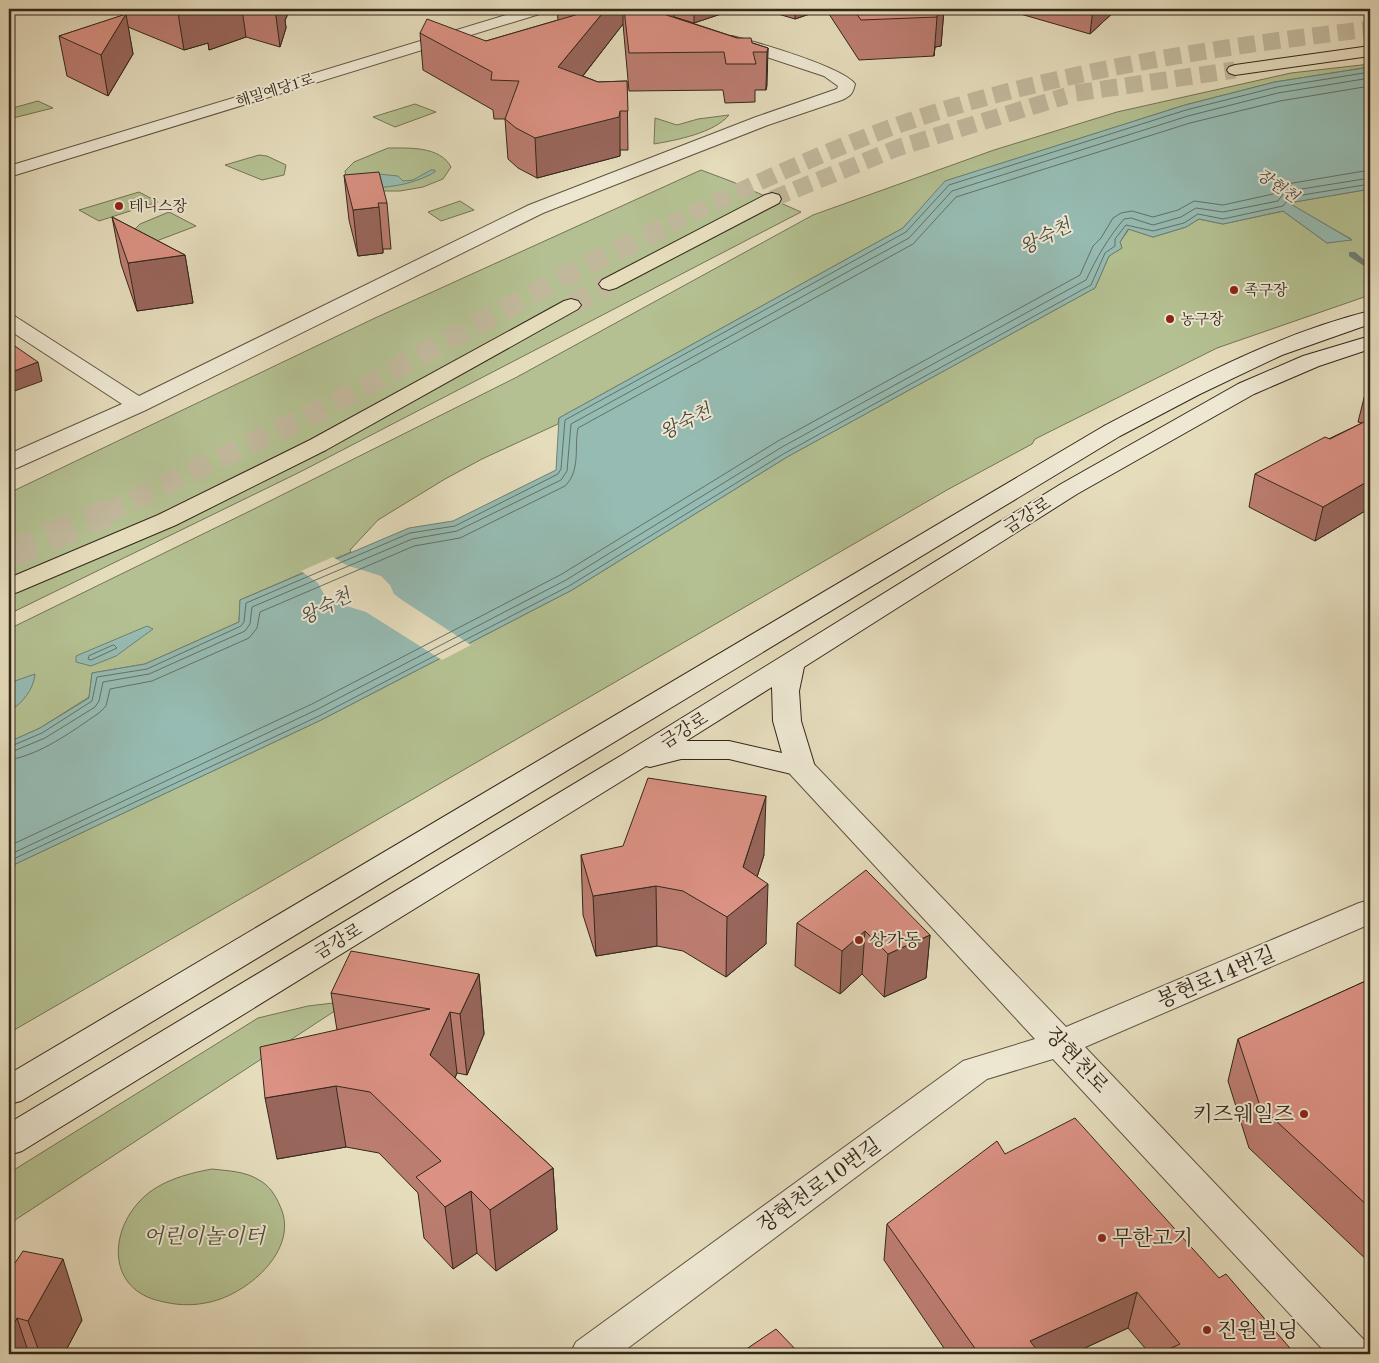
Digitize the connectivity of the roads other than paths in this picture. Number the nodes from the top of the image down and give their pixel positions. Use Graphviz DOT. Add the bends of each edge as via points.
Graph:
graph roads {
  1 [pos="495,9"];
  2 [pos="541,9"];
  3 [pos="714,35"];
  4 [pos="362,47"];
  5 [pos="1370,51"];
  6 [pos="1235,70"];
  7 [pos="9,172"];
  8 [pos="772,198"];
  9 [pos="609,284"];
  10 [pos="571,305"];
  11 [pos="1370,317"];
  12 [pos="9,321"];
  13 [pos="1370,342"];
  14 [pos="138,405"];
  15 [pos="9,463"];
  16 [pos="9,588"];
  17 [pos="790,663"];
  18 [pos="632,762"];
  19 [pos="800,767"];
  20 [pos="1370,911"];
  21 [pos="1062,1043"];
  22 [pos="9,1091"];
  23 [pos="9,1141"];
  24 [pos="590,1354"];
  25 [pos="1352,1354"];
  1 -- 4 [label="street"];
  2 -- 7 [label="street, 해밀예당1로"];
  3 -- 14 [label="street" via="830,73 844,80 847,84 845,92 536,209"];
  5 -- 6 [label="highway"];
  8 -- 9 [label="highway"];
  10 -- 16 [label="highway" via="318,446 167,520"];
  11 -- 22 [label="street, 금강로" via="1274,350 1112,431"];
  12 -- 14 [label="street"];
  13 -- 17 [label="street, 금강로" via="1311,360 1190,419 1069,489"];
  14 -- 15 [label="street"];
  17 -- 18 [label="street, 금강로"];
  17 -- 19 [label="street" via="785,691 787,721"];
  18 -- 19 [label="street" via="682,750 729,750"];
  18 -- 23 [label="street, 금강로"];
  19 -- 21 [label="street, 장현천로"];
  20 -- 21 [label="street, 봉현로14번길"];
  21 -- 24 [label="street, 장현천로10번길" via="975,1070"];
  21 -- 25 [label="street, 장현천로"];
}
